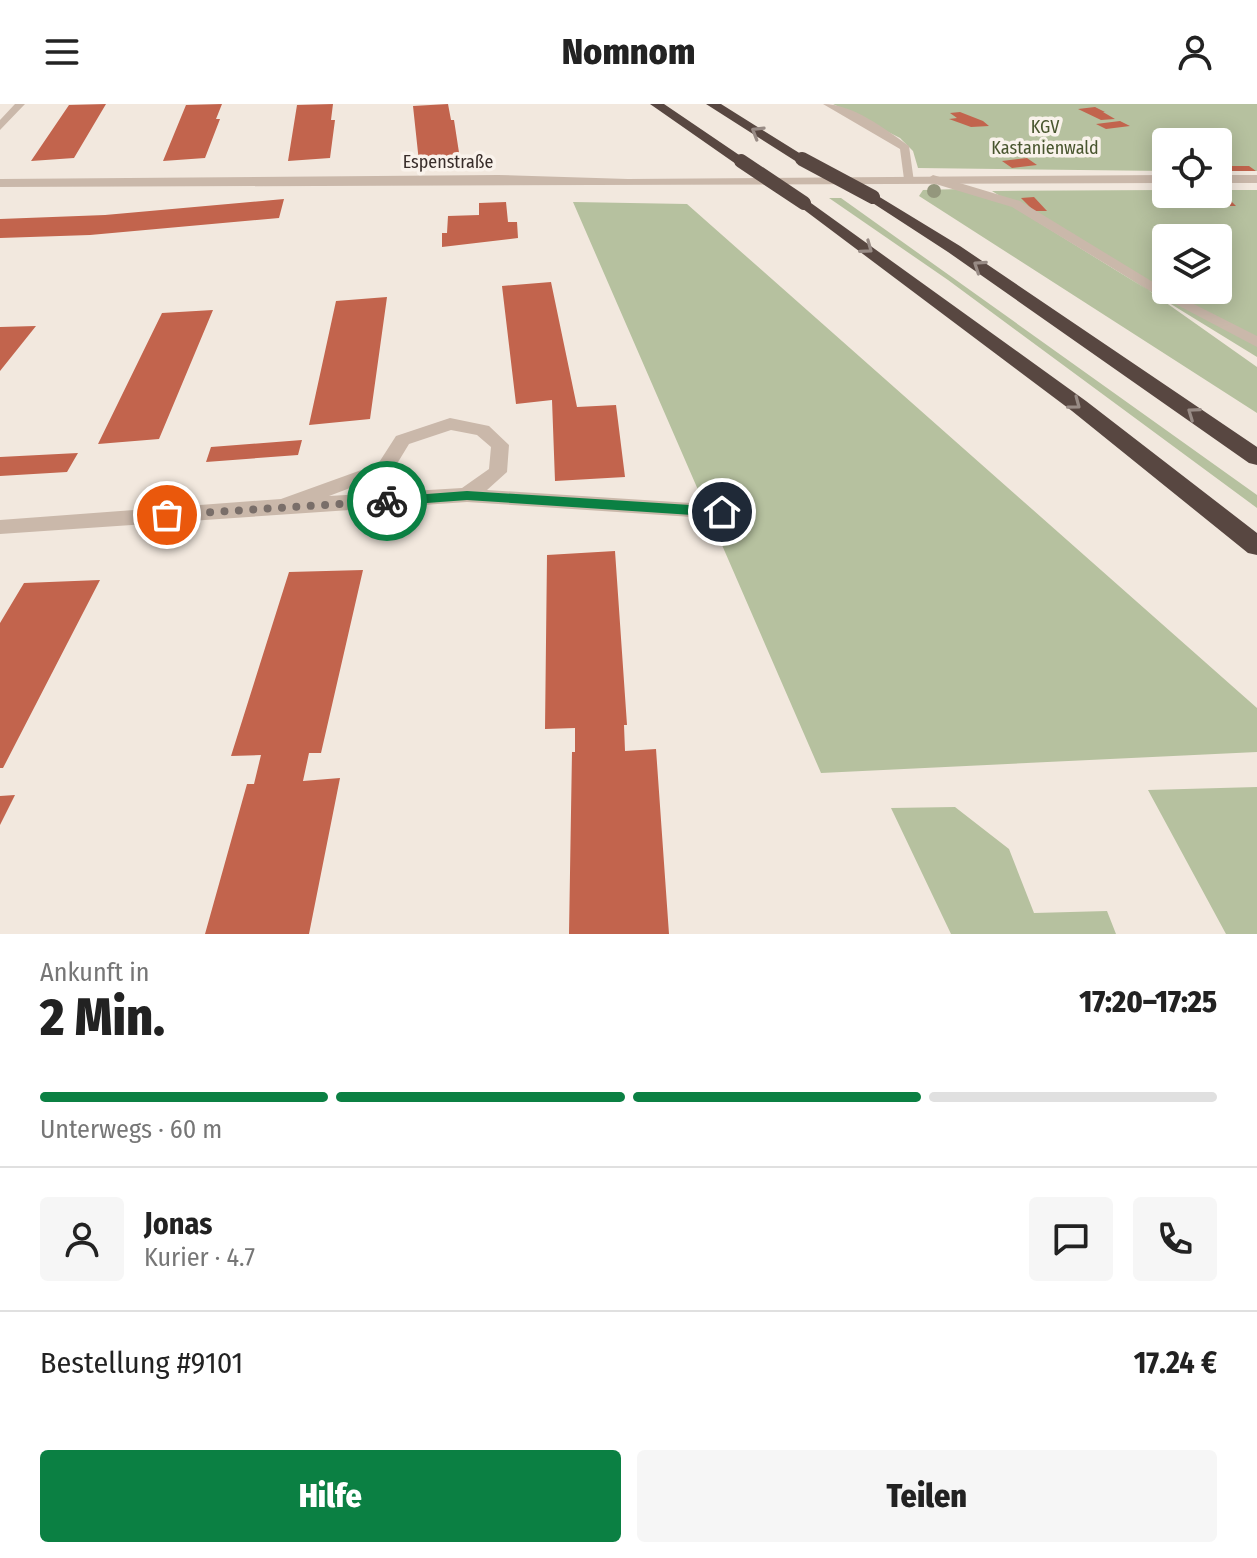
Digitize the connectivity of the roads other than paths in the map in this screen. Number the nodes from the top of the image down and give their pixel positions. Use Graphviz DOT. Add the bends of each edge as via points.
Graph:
graph roads {
  1 [pos="20,104"];
  2 [pos="656,104"];
  3 [pos="712,104"];
  4 [pos="828,104"];
  5 [pos="0,127"];
  6 [pos="910,179"];
  7 [pos="933,179"];
  8 [pos="1152,179"];
  9 [pos="1232,179"];
  10 [pos="1257,179"];
  11 [pos="0,183"];
  12 [pos="1257,342"];
  13 [pos="1257,458"];
  14 [pos="385,468"];
  15 [pos="467,495"];
  16 [pos="423,500"];
  17 [pos="283,506"];
  18 [pos="722,512"];
  19 [pos="0,527"];
  20 [pos="1257,546"];
  1 -- 5 [label="street"];
  2 -- 20 [label="highway, one-way, bridge" via="804,203"];
  13 -- 3 [label="highway, one-way, bridge" via="954,249"];
  4 -- 6 [label="street" via="905,148"];
  6 -- 7 [label="street, Espenstraße"];
  6 -- 11 [label="street, Espenstraße"];
  7 -- 8 [label="street, Espenstraße"];
  7 -- 12 [label="street" via="1016,204"];
  9 -- 10 [label="street"];
  14 -- 15 [label="street" via="402,440 450,424 483,430 500,445 498,472"];
  14 -- 16 [label="street" via="394,487"];
  14 -- 17 [label="street"];
  15 -- 16 [label="street"];
  15 -- 18 [label="street"];
  16 -- 17 [label="street"];
  17 -- 19 [label="street"];
}
